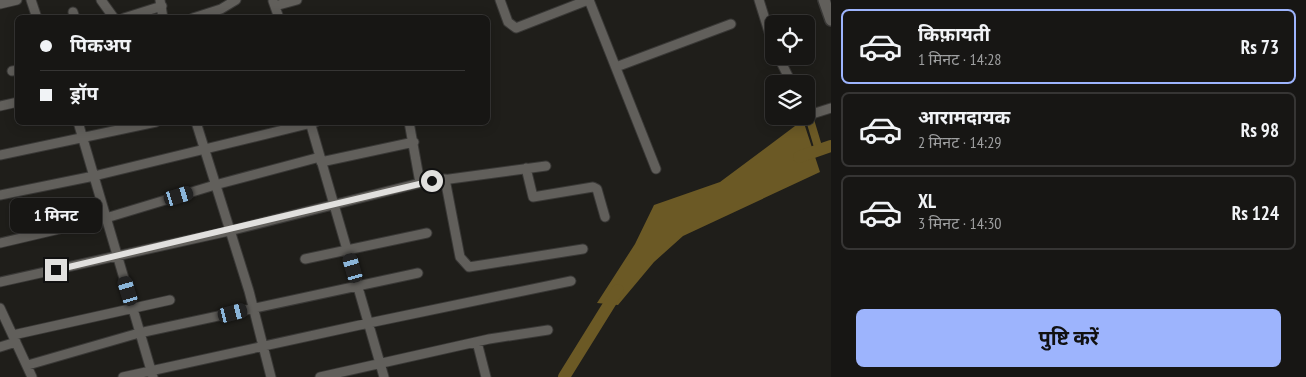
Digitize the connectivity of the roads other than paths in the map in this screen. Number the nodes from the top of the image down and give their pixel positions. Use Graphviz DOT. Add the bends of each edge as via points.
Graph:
graph roads {
  1 [pos="17,0"];
  2 [pos="31,0"];
  3 [pos="101,0"];
  4 [pos="236,0"];
  5 [pos="297,0"];
  6 [pos="500,0"];
  7 [pos="588,0"];
  8 [pos="759,0"];
  9 [pos="824,0"];
  10 [pos="161,3"];
  11 [pos="274,3"];
  12 [pos="0,4"];
  13 [pos="36,15"];
  14 [pos="108,15"];
  15 [pos="131,15"];
  16 [pos="202,15"];
  17 [pos="278,15"];
  18 [pos="765,19"];
  19 [pos="831,20"];
  20 [pos="731,24"];
  21 [pos="616,67"];
  22 [pos="15,103"];
  23 [pos="0,106"];
  24 [pos="831,108"];
  25 [pos="815,113"];
  26 [pos="79,125"];
  27 [pos="142,125"];
  28 [pos="197,125"];
  29 [pos="304,125"];
  30 [pos="312,125"];
  31 [pos="410,125"];
  32 [pos="82,138"];
  33 [pos="414,142"];
  34 [pos="204,150"];
  35 [pos="0,155"];
  36 [pos="321,160"];
  37 [pos="546,166"];
  38 [pos="526,168"];
  39 [pos="656,170"];
  40 [pos="94,176"];
  41 [pos="445,180"];
  42 [pos="420,183"];
  43 [pos="215,185"];
  44 [pos="0,195"];
  45 [pos="334,203"];
  46 [pos="106,218"];
  47 [pos="605,218"];
  48 [pos="229,230"];
  49 [pos="427,233"];
  50 [pos="0,243"];
  51 [pos="348,249"];
  52 [pos="583,249"];
  53 [pos="117,257"];
  54 [pos="305,259"];
  55 [pos="418,273"];
  56 [pos="0,281"];
  57 [pos="571,282"];
  58 [pos="358,286"];
  59 [pos="170,300"];
  60 [pos="0,308"];
  61 [pos="132,308"];
  62 [pos="252,308"];
  63 [pos="369,323"];
  64 [pos="548,330"];
  65 [pos="139,333"];
  66 [pos="15,339"];
  67 [pos="477,342"];
  68 [pos="262,346"];
  69 [pos="0,347"];
  70 [pos="380,364"];
  71 [pos="28,365"];
  72 [pos="152,374"];
  73 [pos="32,377"];
  74 [pos="123,377"];
  75 [pos="271,377"];
  76 [pos="320,377"];
  77 [pos="384,377"];
  78 [pos="486,377"];
  1 -- 12 [label="street"];
  2 -- 13 [label="street"];
  3 -- 14 [label="street"];
  4 -- 16 [label="street"];
  5 -- 11 [label="street"];
  6 -- 7 [label="street" via="508,22 516,28"];
  7 -- 21 [label="street"];
  8 -- 18 [label="street"];
  9 -- 19 [label="main road"];
  10 -- 15 [label="street"];
  11 -- 17 [label="street"];
  20 -- 21 [label="street"];
  21 -- 39 [label="street"];
  22 -- 23 [label="street"];
  24 -- 25 [label="street"];
  26 -- 32 [label="street"];
  27 -- 32 [label="street"];
  28 -- 34 [label="street"];
  29 -- 34 [label="street"];
  30 -- 36 [label="street"];
  31 -- 33 [label="street"];
  32 -- 35 [label="street"];
  32 -- 40 [label="street"];
  33 -- 36 [label="street"];
  33 -- 42 [label="street"];
  34 -- 40 [label="street"];
  34 -- 43 [label="street"];
  36 -- 43 [label="street"];
  36 -- 45 [label="street"];
  37 -- 38 [label="street"];
  38 -- 41 [label="street"];
  38 -- 47 [label="street" via="533,196 597,189"];
  40 -- 44 [label="street"];
  40 -- 46 [label="street"];
  41 -- 42 [label="street"];
  41 -- 52 [label="street" via="460,257 468,267"];
  42 -- 45 [label="street"];
  43 -- 46 [label="street"];
  43 -- 48 [label="street"];
  45 -- 48 [label="street"];
  45 -- 51 [label="street"];
  46 -- 50 [label="street"];
  46 -- 53 [label="street"];
  48 -- 53 [label="street"];
  48 -- 62 [label="street"];
  49 -- 51 [label="street"];
  51 -- 54 [label="street"];
  51 -- 58 [label="street"];
  53 -- 56 [label="street"];
  53 -- 61 [label="street"];
  55 -- 58 [label="street"];
  57 -- 63 [label="street"];
  58 -- 62 [label="street"];
  58 -- 63 [label="street"];
  59 -- 61 [label="street"];
  60 -- 66 [label="street"];
  61 -- 65 [label="street"];
  61 -- 66 [label="street"];
  62 -- 65 [label="street"];
  62 -- 68 [label="street"];
  63 -- 68 [label="street"];
  63 -- 70 [label="street"];
  64 -- 67 [label="street"];
  65 -- 71 [label="street"];
  65 -- 72 [label="street"];
  66 -- 69 [label="street"];
  66 -- 71 [label="street"];
  67 -- 70 [label="street"];
  67 -- 78 [label="street"];
  68 -- 72 [label="street"];
  68 -- 75 [label="street"];
  70 -- 76 [label="street"];
  70 -- 77 [label="street"];
  71 -- 73 [label="street"];
  72 -- 74 [label="street"];
}
